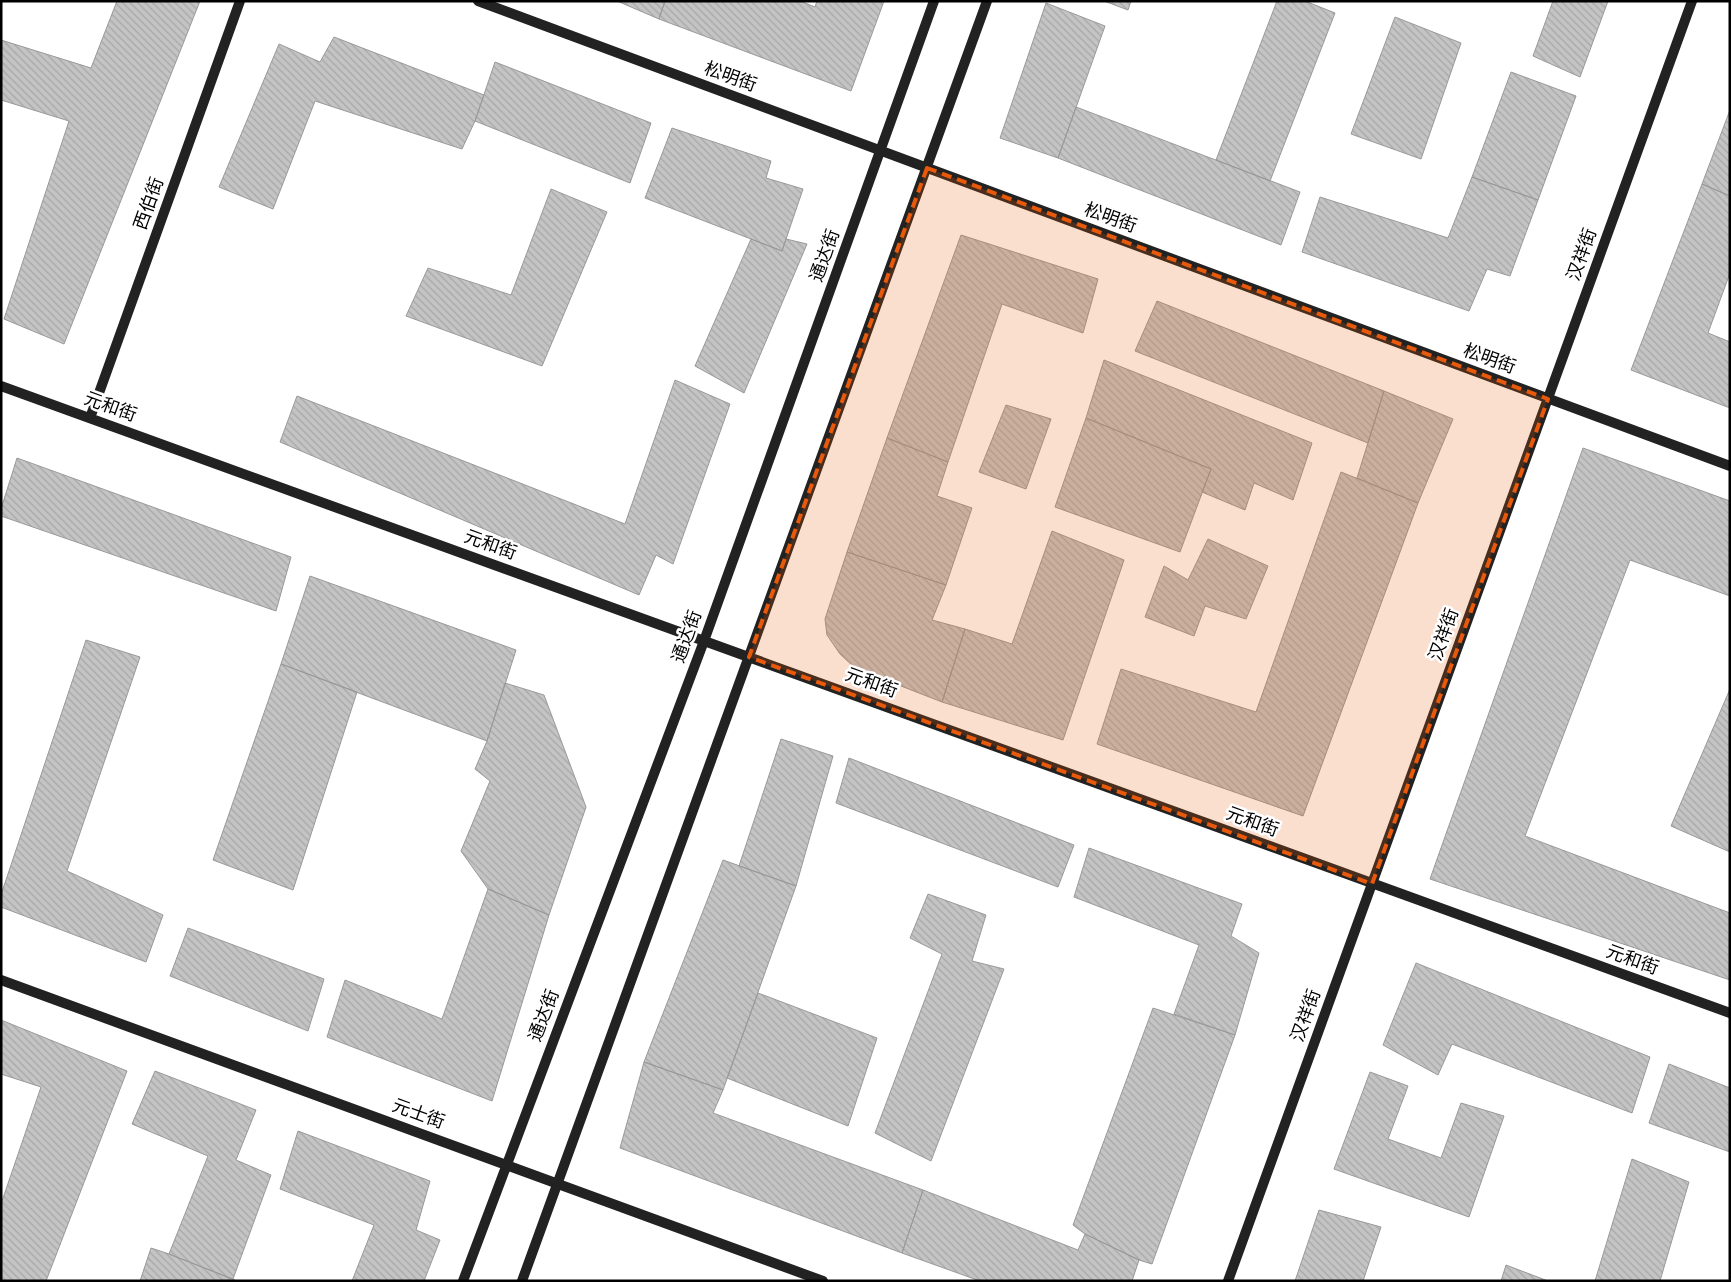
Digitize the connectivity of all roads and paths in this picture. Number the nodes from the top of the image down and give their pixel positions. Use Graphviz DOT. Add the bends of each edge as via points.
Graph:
graph roads {
  1 [pos="240,1"];
  2 [pos="478,1"];
  3 [pos="934,1"];
  4 [pos="987,1"];
  5 [pos="1692,1"];
  6 [pos="881,151"];
  7 [pos="927,168"];
  8 [pos="1,386"];
  9 [pos="1548,399"];
  10 [pos="90,418"];
  11 [pos="1730,466"];
  12 [pos="704,641"];
  13 [pos="749,657"];
  14 [pos="1372,884"];
  15 [pos="1,980"];
  16 [pos="1730,1013"];
  17 [pos="506,1165"];
  18 [pos="557,1184"];
  19 [pos="463,1281"];
  20 [pos="522,1281"];
  21 [pos="823,1281"];
  22 [pos="1228,1281"];
  1 -- 10 [label="street, 西伯街"];
  2 -- 6 [label="street, 松明街"];
  3 -- 6 [label="street, 通达街"];
  4 -- 7 [label="street"];
  5 -- 9 [label="street, 汉祥街"];
  6 -- 7 [label="street, 松明街"];
  6 -- 12 [label="street, 通达街"];
  7 -- 9 [label="street, 松明街"];
  7 -- 13 [label="street"];
  8 -- 10 [label="street, 元和街"];
  9 -- 11 [label="street, 松明街"];
  9 -- 14 [label="street, 汉祥街"];
  10 -- 12 [label="street, 元和街"];
  12 -- 13 [label="street, 元和街"];
  12 -- 17 [label="street, 通达街"];
  13 -- 14 [label="street, 元和街"];
  13 -- 18 [label="street"];
  14 -- 16 [label="street, 元和街"];
  14 -- 22 [label="street, 汉祥街"];
  15 -- 17 [label="street, 元士街"];
  17 -- 18 [label="street, 元士街"];
  17 -- 19 [label="street, 通达街"];
  18 -- 20 [label="street"];
  18 -- 21 [label="street, 元士街"];
}
